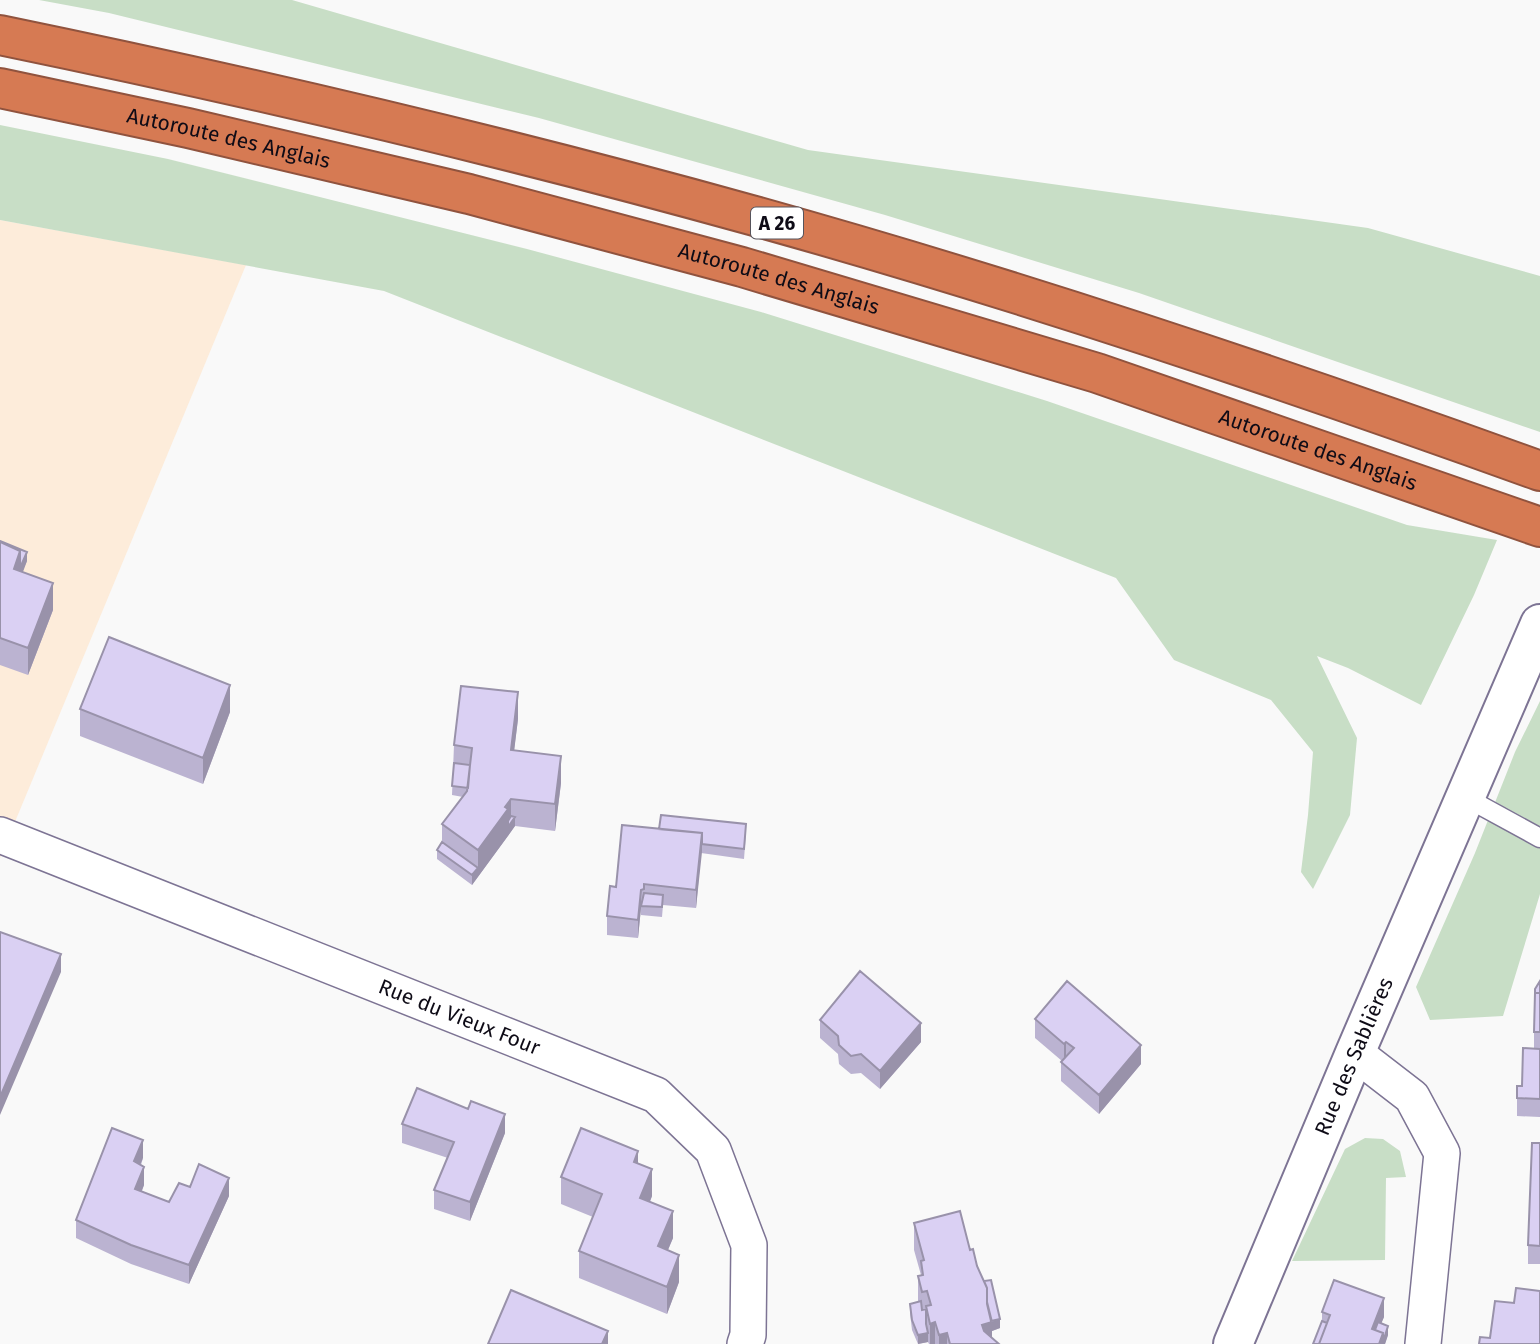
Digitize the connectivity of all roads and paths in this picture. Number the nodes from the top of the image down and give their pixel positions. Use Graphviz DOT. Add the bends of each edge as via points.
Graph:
graph roads {
  1 [pos="0,35"];
  2 [pos="0,88"];
  3 [pos="1539,471"];
  4 [pos="1529,523"];
  5 [pos="1540,624"];
  6 [pos="1471,784"];
  7 [pos="0,835"];
  8 [pos="1540,838"];
  9 [pos="1355,1053"];
  10 [pos="745,1344"];
  11 [pos="1233,1344"];
  12 [pos="1423,1344"];
  1 -- 3 [label="highway, A 26" via="469,140 753,215 1122,327"];
  2 -- 4 [label="highway, Autoroute des Anglais / A 26" via="470,194 742,267 1097,373"];
  5 -- 6 [label="street, Rue des Sablières"];
  6 -- 8 [label="lane"];
  6 -- 9 [label="street, Rue des Sablières"];
  7 -- 10 [label="street, Rue du Vieux Four" via="656,1095 713,1150 749,1245"];
  9 -- 11 [label="street, Rue des Sablières"];
  9 -- 12 [label="street" via="1412,1097 1442,1153"];
}
